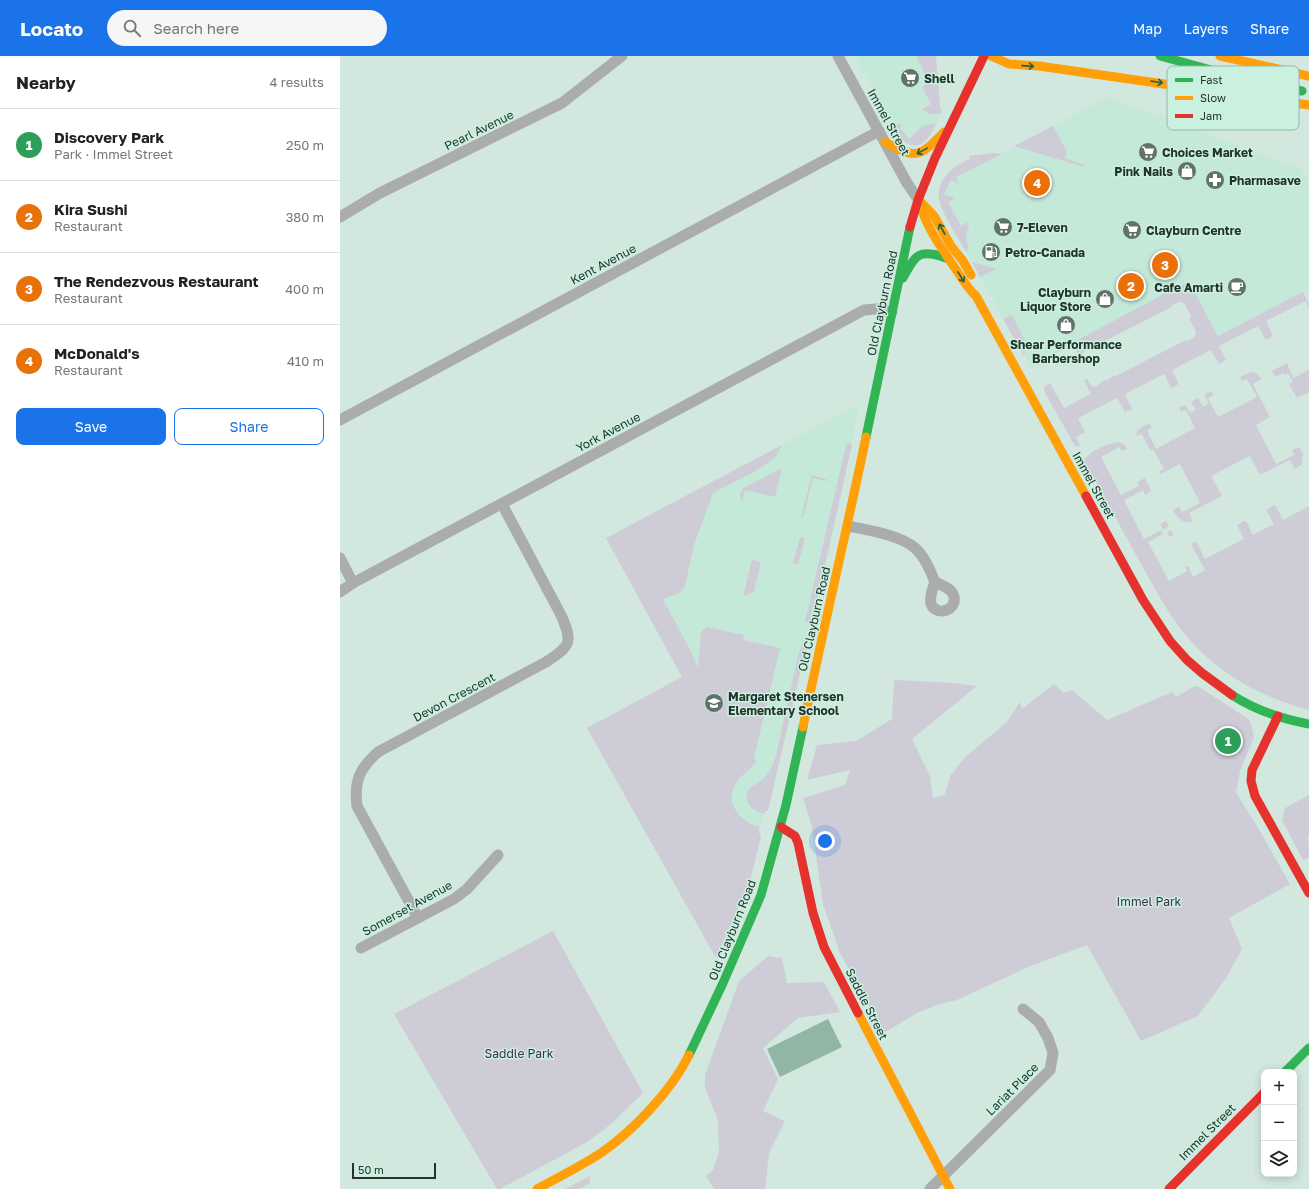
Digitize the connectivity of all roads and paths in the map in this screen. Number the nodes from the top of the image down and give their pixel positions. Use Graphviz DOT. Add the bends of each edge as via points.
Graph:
graph roads {
  1 [pos="622,56"];
  2 [pos="838,56"];
  3 [pos="984,56"];
  4 [pos="991,56"];
  5 [pos="1160,56"];
  6 [pos="1220,56"];
  7 [pos="1196,66"];
  8 [pos="1264,66"];
  9 [pos="1299,74"];
  10 [pos="1309,76"];
  11 [pos="1167,83"];
  12 [pos="1299,90"];
  13 [pos="1309,92"];
  14 [pos="1299,103"];
  15 [pos="1309,105"];
  16 [pos="950,125"];
  17 [pos="878,130"];
  18 [pos="885,142"];
  19 [pos="918,199"];
  20 [pos="340,217"];
  21 [pos="946,258"];
  22 [pos="897,290"];
  23 [pos="976,296"];
  24 [pos="892,312"];
  25 [pos="340,420"];
  26 [pos="502,504"];
  27 [pos="848,526"];
  28 [pos="340,558"];
  29 [pos="935,582"];
  30 [pos="353,583"];
  31 [pos="340,592"];
  32 [pos="1278,716"];
  33 [pos="1309,724"];
  34 [pos="781,827"];
  35 [pos="498,855"];
  36 [pos="1309,893"];
  37 [pos="418,918"];
  38 [pos="361,948"];
  39 [pos="1023,1009"];
  40 [pos="1309,1048"];
  41 [pos="1288,1069"];
  42 [pos="1261,1096"];
  43 [pos="943,1176"];
  44 [pos="537,1189"];
  45 [pos="930,1189"];
  46 [pos="950,1189"];
  47 [pos="1169,1189"];
  1 -- 20 [label="street, Pearl Avenue" via="562,103 380,193"];
  2 -- 17 [label="street, Immel Street"];
  3 -- 16 [label="main road, Old Clayburn Road"];
  4 -- 11 [label="main road, one-way" via="1009,64"];
  5 -- 7 [label="main road"];
  6 -- 8 [label="main road"];
  9 -- 10 [label="main road"];
  12 -- 13 [label="main road"];
  14 -- 15 [label="main road, one-way"];
  16 -- 18 [label="main road, one-way" via="928,148 918,154 905,154"];
  16 -- 19 [label="main road, Old Clayburn Road"];
  17 -- 18 [label="street, Immel Street"];
  17 -- 25 [label="street, Kent Avenue"];
  18 -- 19 [label="street, Immel Street"];
  19 -- 21 [label="main road, Immel Street" via="925,222"];
  19 -- 22 [label="main road, Old Clayburn Road"];
  23 -- 19 [label="main road, Immel Street, one-way" via="977,286 963,261 934,216"];
  21 -- 22 [label="main road" via="927,252 912,260"];
  21 -- 23 [label="main road, Immel Street, one-way" via="957,270 968,290"];
  22 -- 24 [label="main road, Old Clayburn Road"];
  23 -- 32 [label="main road, Immel Street" via="1143,600 1160,626 1175,646 1204,675 1249,704"];
  24 -- 26 [label="street, York Avenue" via="864,310"];
  24 -- 27 [label="main road, Old Clayburn Road"];
  26 -- 30 [label="street, York Avenue"];
  26 -- 37 [label="street, Devon Crescent" via="560,614 567,629 568,641 562,652 546,662 378,752 361,771 356,783 357,806"];
  27 -- 29 [label="street" via="902,540 915,548 924,559"];
  27 -- 34 [label="main road, Old Clayburn Road"];
  28 -- 30 [label="street"];
  30 -- 31 [label="street, York Avenue"];
  32 -- 33 [label="main road, Immel Street"];
  32 -- 36 [label="main road" via="1252,770 1251,781 1255,796"];
  34 -- 43 [label="main road, Saddle Street" via="795,836 798,843 813,913 824,947"];
  34 -- 44 [label="main road, Old Clayburn Road" via="761,895 684,1065 657,1101 626,1133 580,1166"];
  35 -- 37 [label="street, Somerset Avenue" via="467,889"];
  37 -- 38 [label="street, Somerset Avenue"];
  39 -- 43 [label="street, Lariat Place" via="1039,1022 1048,1038 1053,1053 1050,1070"];
  40 -- 41 [label="main road"];
  42 -- 47 [label="main road, Immel Street"];
  43 -- 45 [label="street, Lariat Place"];
  43 -- 46 [label="main road, Saddle Street"];
}
